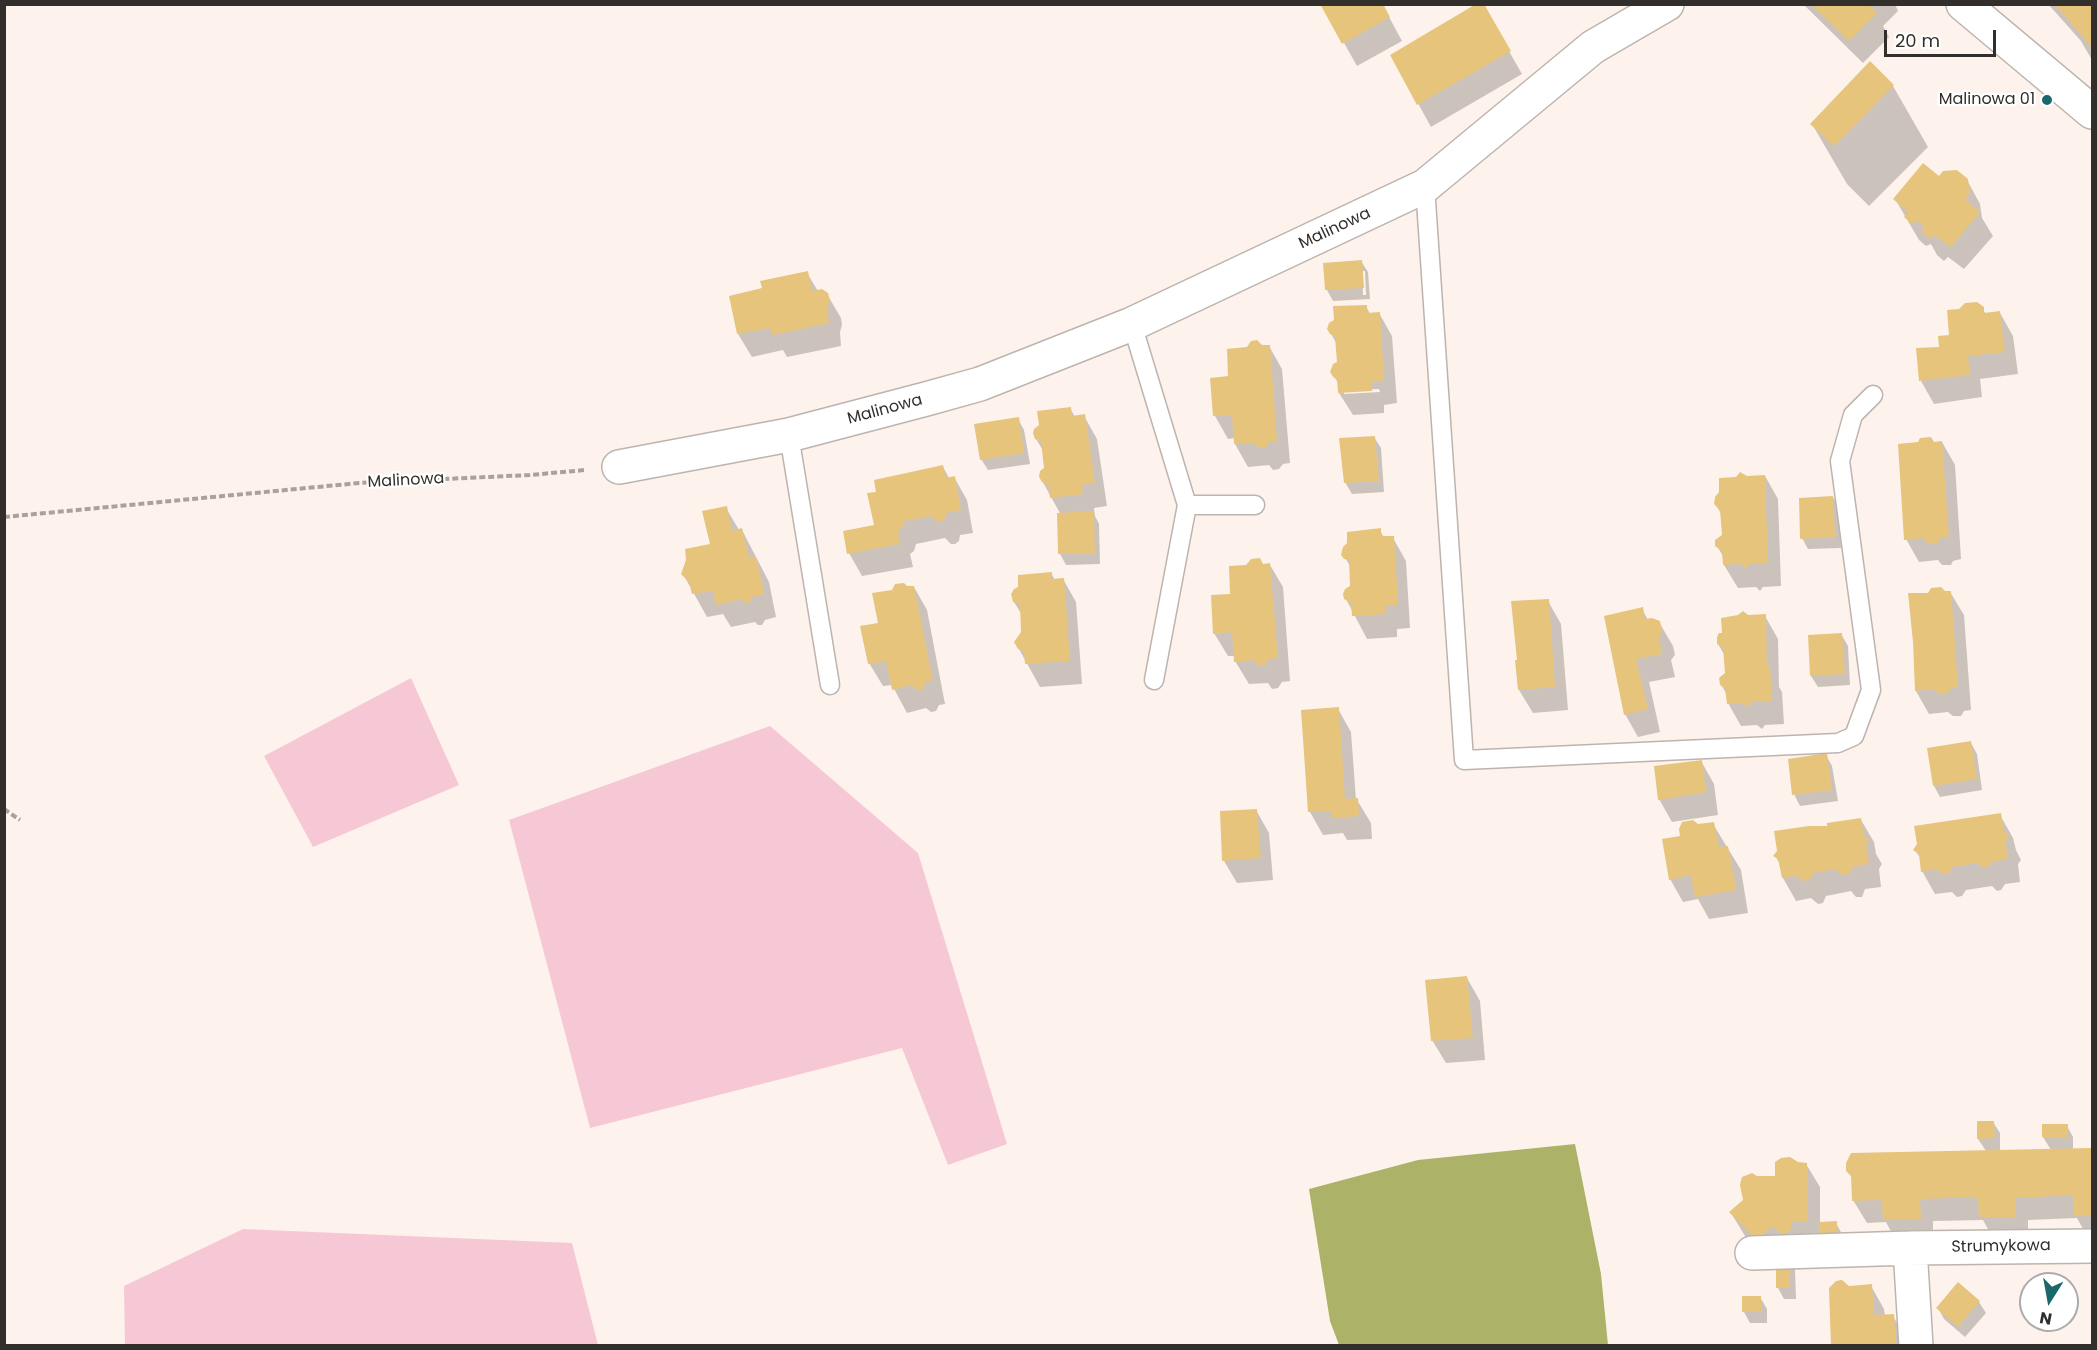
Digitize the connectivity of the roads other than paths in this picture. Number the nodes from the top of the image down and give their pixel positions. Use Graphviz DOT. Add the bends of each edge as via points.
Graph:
graph roads {
  1 [pos="1667,4"];
  2 [pos="1963,4"];
  3 [pos="2092,112"];
  4 [pos="1425,186"];
  5 [pos="1132,324"];
  6 [pos="1873,395"];
  7 [pos="789,435"];
  8 [pos="619,467"];
  9 [pos="1187,505"];
  10 [pos="1255,505"];
  11 [pos="1154,680"];
  12 [pos="830,685"];
  13 [pos="2092,1245"];
  14 [pos="1910,1248"];
  15 [pos="1752,1253"];
  16 [pos="1916,1346"];
  1 -- 4 [label="street, Malinowa" via="1593,47"];
  2 -- 3 [label="street"];
  4 -- 5 [label="street, Malinowa"];
  4 -- 6 [label="lane" via="1464,760 1838,743 1854,736 1871,690 1840,461 1853,415"];
  5 -- 7 [label="street, Malinowa" via="980,384"];
  5 -- 9 [label="lane"];
  7 -- 8 [label="street, Malinowa"];
  7 -- 12 [label="lane"];
  9 -- 10 [label="lane"];
  9 -- 11 [label="lane"];
  13 -- 14 [label="street, Strumykowa"];
  14 -- 15 [label="street, Strumykowa"];
  14 -- 16 [label="street"];
}
